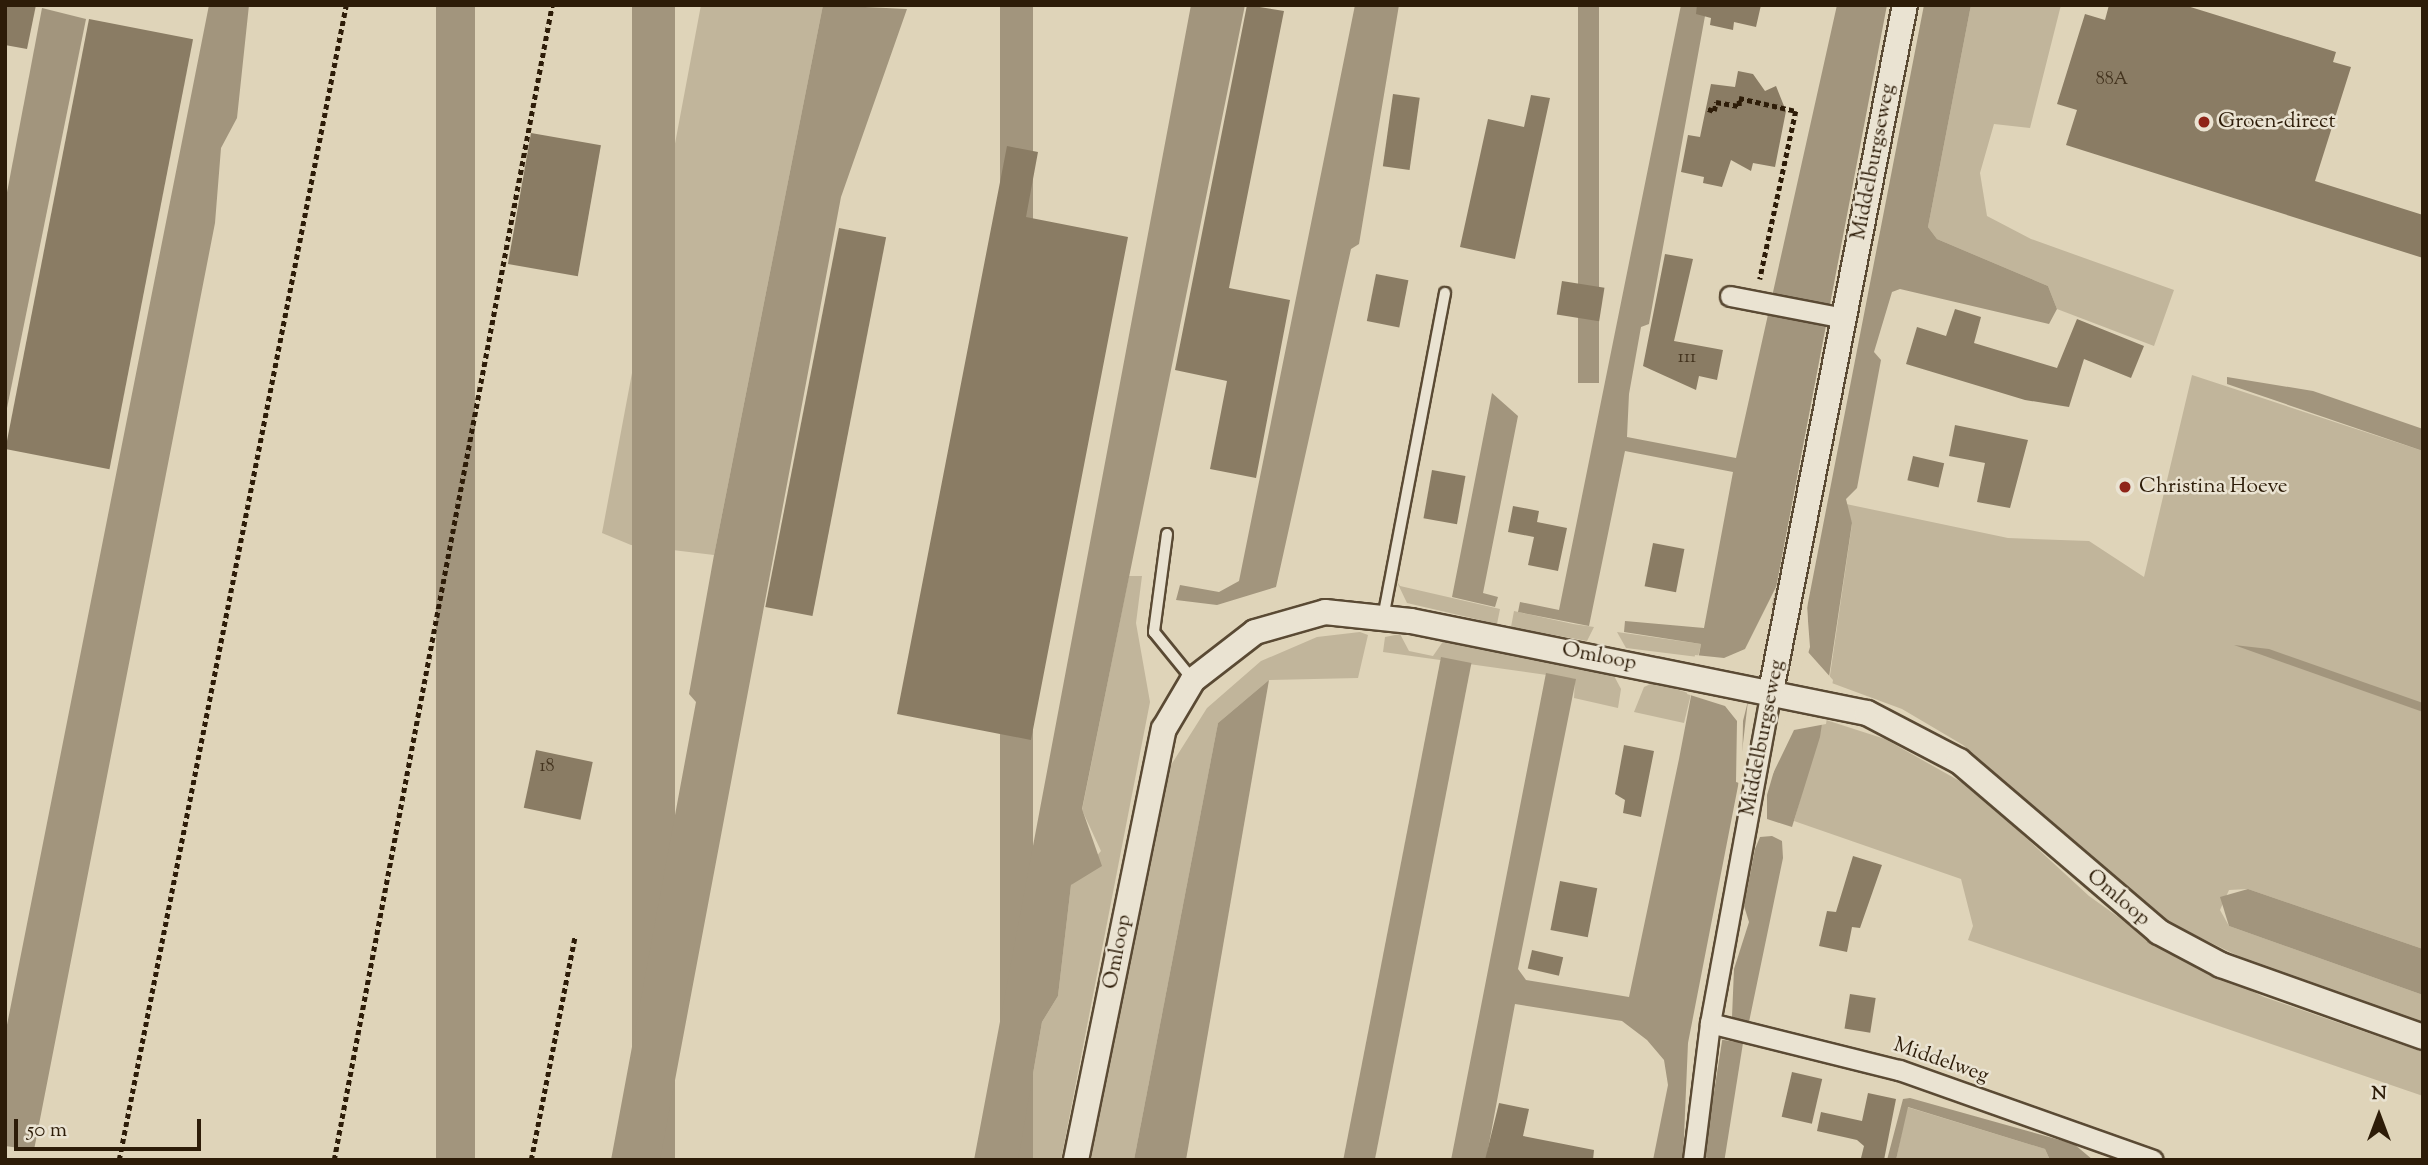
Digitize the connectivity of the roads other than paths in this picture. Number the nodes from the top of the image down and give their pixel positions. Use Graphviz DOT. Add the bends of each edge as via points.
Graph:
graph roads {
  1 [pos="1905,5"];
  2 [pos="1445,293"];
  3 [pos="1730,296"];
  4 [pos="1844,318"];
  5 [pos="1167,534"];
  6 [pos="1383,618"];
  7 [pos="1193,680"];
  8 [pos="1772,691"];
  9 [pos="1710,1023"];
  10 [pos="2423,1037"];
  11 [pos="1076,1160"];
  12 [pos="1693,1160"];
  13 [pos="2153,1160"];
  1 -- 4 [label="street, Middelburgseweg"];
  2 -- 6 [label="lane"];
  3 -- 4 [label="street"];
  4 -- 8 [label="street, Middelburgseweg"];
  5 -- 7 [label="lane" via="1154,632"];
  6 -- 7 [label="street, Omloop" via="1325,612 1255,632"];
  6 -- 8 [label="street, Omloop"];
  7 -- 11 [label="street, Omloop" via="1164,729"];
  8 -- 9 [label="street, Middelburgseweg"];
  8 -- 10 [label="street, Omloop" via="1843,706 1919,736 1959,761 2159,932 2221,965"];
  9 -- 12 [label="street, Middelburgseweg"];
  9 -- 13 [label="street, Middelweg" via="1899,1070"];
}
